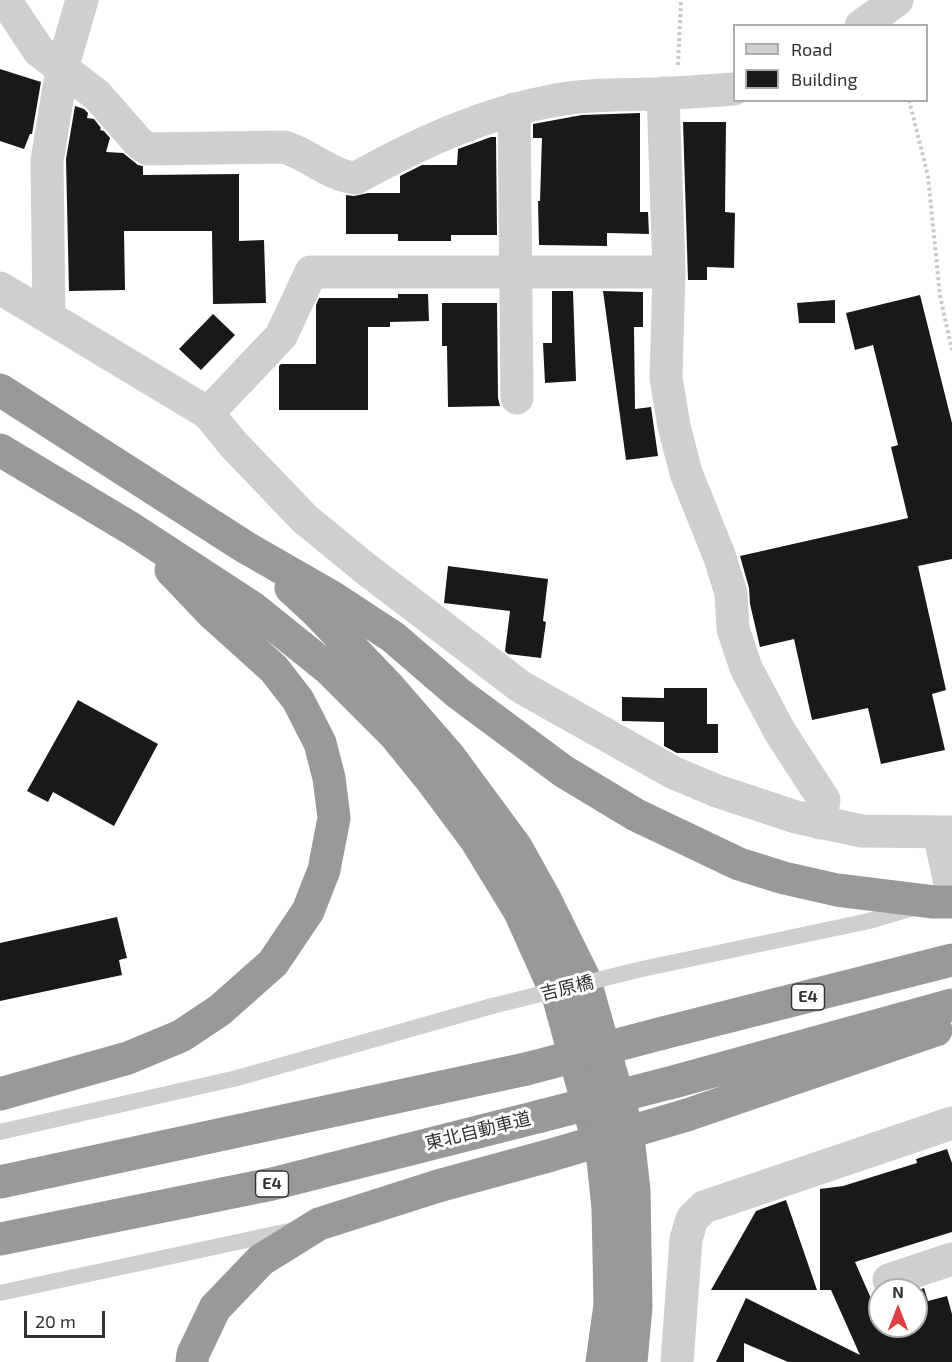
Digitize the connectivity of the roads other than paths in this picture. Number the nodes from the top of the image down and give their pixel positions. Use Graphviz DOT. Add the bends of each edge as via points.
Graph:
graph roads {
  1 [pos="5,0"];
  2 [pos="82,0"];
  3 [pos="897,0"];
  4 [pos="865,15"];
  5 [pos="62,69"];
  6 [pos="733,89"];
  7 [pos="670,93"];
  8 [pos="514,109"];
  9 [pos="669,272"];
  10 [pos="517,273"];
  11 [pos="0,288"];
  12 [pos="49,316"];
  13 [pos="0,390"];
  14 [pos="517,398"];
  15 [pos="208,413"];
  16 [pos="0,450"];
  17 [pos="132,529"];
  18 [pos="245,547"];
  19 [pos="820,823"];
  20 [pos="945,832"];
  21 [pos="945,894"];
  22 [pos="952,960"];
  23 [pos="952,1005"];
  24 [pos="952,1025"];
  25 [pos="0,1094"];
  26 [pos="952,1123"];
  27 [pos="0,1132"];
  28 [pos="0,1182"];
  29 [pos="319,1224"];
  30 [pos="0,1239"];
  31 [pos="952,1259"];
  32 [pos="895,1278"];
  33 [pos="0,1293"];
  34 [pos="192,1362"];
  35 [pos="602,1362"];
  36 [pos="631,1362"];
  37 [pos="676,1362"];
  1 -- 5 [label="street" via="39,51"];
  2 -- 5 [label="street"];
  3 -- 4 [label="street"];
  5 -- 8 [label="street" via="97,95 148,149 284,147 344,177 356,178 462,125"];
  5 -- 12 [label="street" via="47,161"];
  6 -- 7 [label="street"];
  7 -- 8 [label="street" via="579,97"];
  7 -- 9 [label="street"];
  8 -- 10 [label="street"];
  9 -- 10 [label="street"];
  9 -- 19 [label="street" via="666,378 686,472 731,593 733,629 746,668 780,732 824,800"];
  10 -- 14 [label="street"];
  10 -- 15 [label="street" via="311,272 281,336"];
  11 -- 12 [label="street"];
  12 -- 15 [label="street"];
  13 -- 18 [label="highway"];
  15 -- 19 [label="street" via="305,519 521,687 675,773 717,791"];
  16 -- 17 [label="highway"];
  17 -- 25 [label="highway" via="213,614 274,669 298,700 320,743 329,778 334,818 324,870 308,911 273,963 220,1010 181,1036 128,1059"];
  17 -- 35 [label="highway" via="253,608 330,670 394,734 432,781 476,840 520,912 559,999 603,1160 610,1305"];
  18 -- 21 [label="highway" via="393,637 458,693 563,771 636,815 739,864 784,878 837,890"];
  18 -- 36 [label="highway" via="315,610 449,756 516,847 584,978 627,1129 634,1190 636,1307"];
  19 -- 20 [label="street" via="862,831"];
  20 -- 21 [label="street"];
  21 -- 27 [label="lane, 吉原橋, bridge" via="869,921 642,969 492,1006 237,1078"];
  22 -- 28 [label="highway, E4, bridge" via="526,1069"];
  23 -- 30 [label="highway, 東北自動車道 / E4, bridge" via="677,1081 272,1184"];
  24 -- 29 [label="highway, bridge" via="687,1115"];
  26 -- 37 [label="street" via="704,1207 693,1219 686,1239"];
  29 -- 33 [label="lane"];
  29 -- 34 [label="highway" via="261,1260 215,1308"];
  31 -- 32 [label="street"];
}
